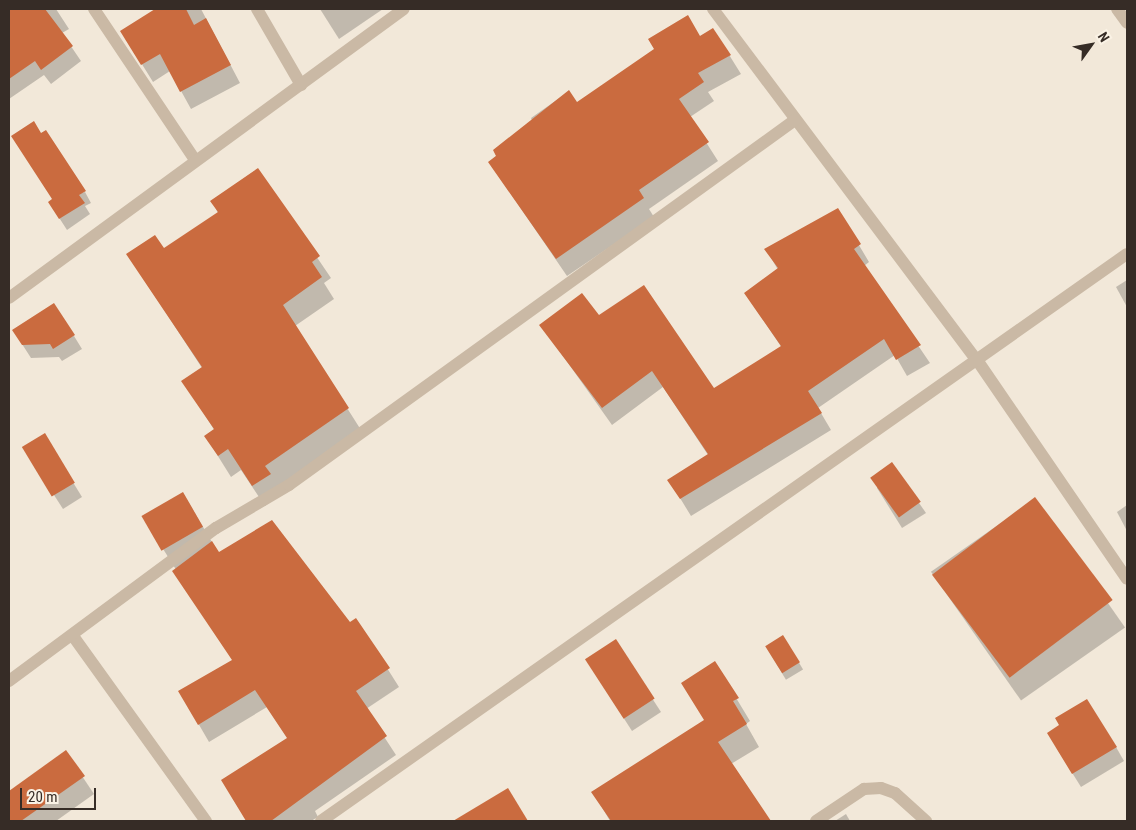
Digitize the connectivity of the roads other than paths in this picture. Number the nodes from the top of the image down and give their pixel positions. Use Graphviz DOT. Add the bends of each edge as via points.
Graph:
graph roads {
  1 [pos="94,9"];
  2 [pos="257,9"];
  3 [pos="404,9"];
  4 [pos="713,9"];
  5 [pos="1117,9"];
  6 [pos="1127,24"];
  7 [pos="301,85"];
  8 [pos="795,120"];
  9 [pos="195,160"];
  10 [pos="1127,254"];
  11 [pos="9,298"];
  12 [pos="977,360"];
  13 [pos="1127,579"];
  14 [pos="73,636"];
  15 [pos="9,681"];
  16 [pos="206,821"];
  17 [pos="321,821"];
  18 [pos="816,821"];
  19 [pos="926,821"];
  1 -- 9 [label="street"];
  2 -- 7 [label="street"];
  3 -- 7 [label="street"];
  4 -- 8 [label="street"];
  5 -- 6 [label="street"];
  7 -- 9 [label="street"];
  8 -- 12 [label="street"];
  8 -- 14 [label="street" via="289,485 216,528"];
  9 -- 11 [label="street"];
  10 -- 12 [label="street"];
  12 -- 13 [label="street"];
  12 -- 17 [label="street"];
  14 -- 15 [label="street"];
  14 -- 16 [label="street"];
  18 -- 19 [label="street" via="864,789 882,788 895,793"];
}
